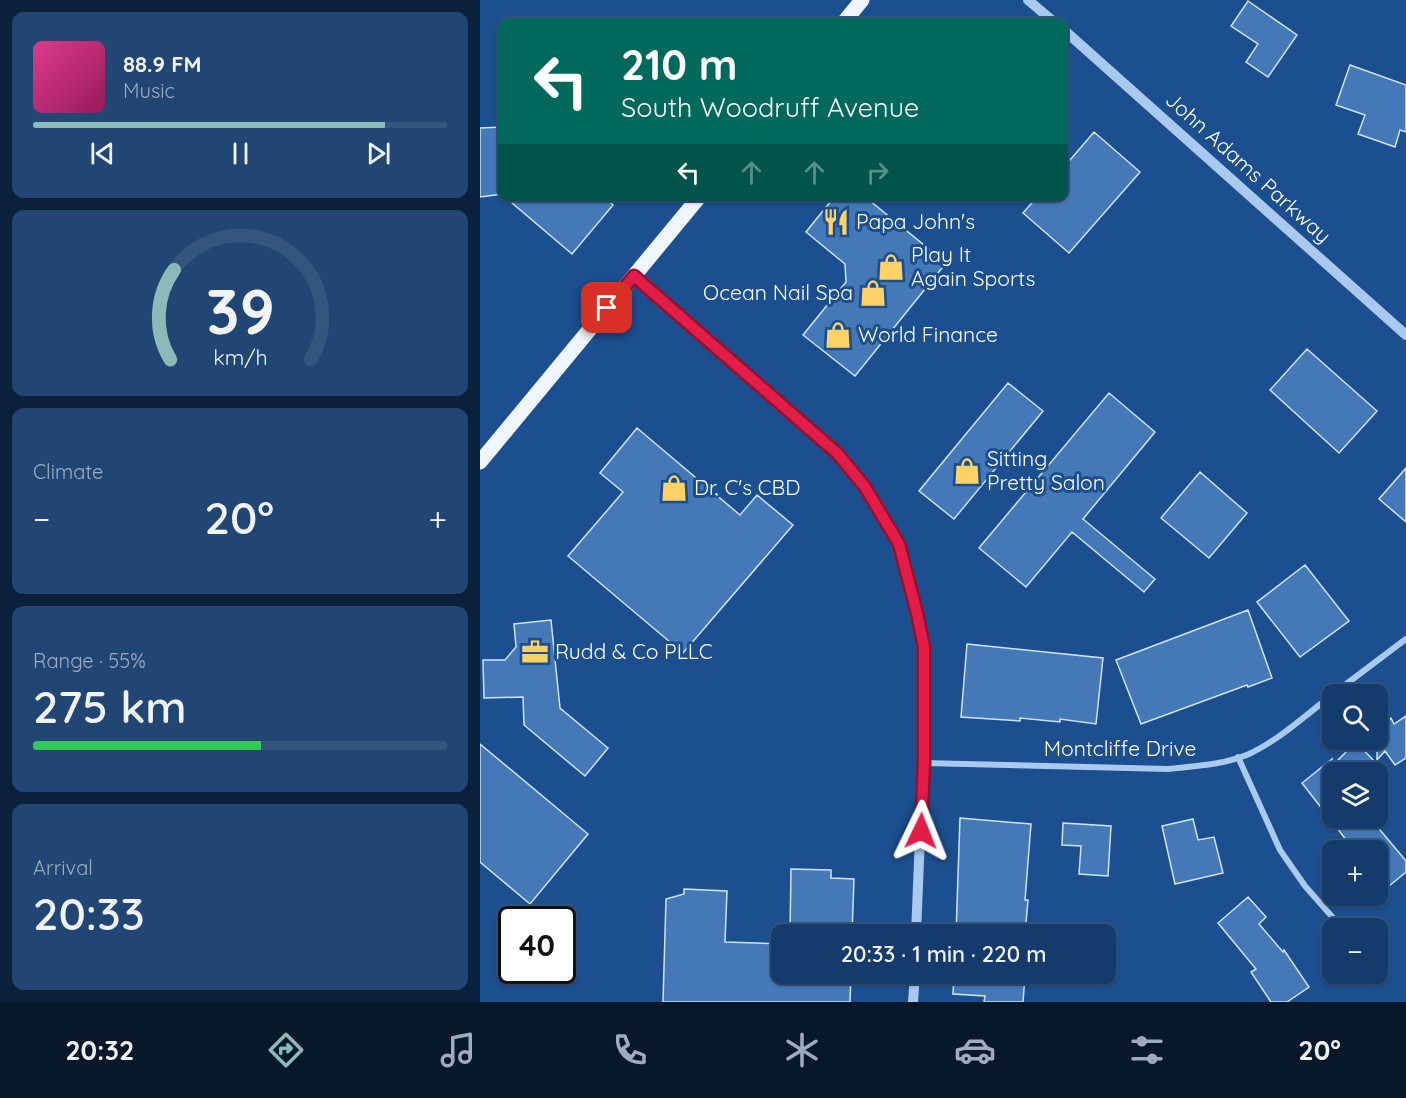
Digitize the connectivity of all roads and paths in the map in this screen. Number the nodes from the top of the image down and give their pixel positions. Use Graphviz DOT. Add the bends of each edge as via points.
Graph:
graph roads {
  1 [pos="862,0"];
  2 [pos="1028,0"];
  3 [pos="847,18"];
  4 [pos="1049,18"];
  5 [pos="1068,34"];
  6 [pos="696,201"];
  7 [pos="634,276"];
  8 [pos="1406,335"];
  9 [pos="480,462"];
  10 [pos="1406,639"];
  11 [pos="1347,684"];
  12 [pos="1322,703"];
  13 [pos="1238,757"];
  14 [pos="924,763"];
  15 [pos="1333,918"];
  16 [pos="916,924"];
  17 [pos="914,984"];
  18 [pos="913,1002"];
  1 -- 3 [label="main road"];
  2 -- 4 [label="street"];
  5 -- 8 [label="street, John Adams Parkway"];
  6 -- 7 [label="main road"];
  7 -- 9 [label="main road"];
  7 -- 14 [label="street" via="838,454 870,495 899,544 924,647"];
  10 -- 11 [label="street, Montcliffe Drive"];
  12 -- 13 [label="street, Montcliffe Drive" via="1271,741"];
  13 -- 14 [label="street, Montcliffe Drive" via="1168,769"];
  13 -- 15 [label="street" via="1280,850"];
  14 -- 16 [label="street"];
  17 -- 18 [label="street"];
}
